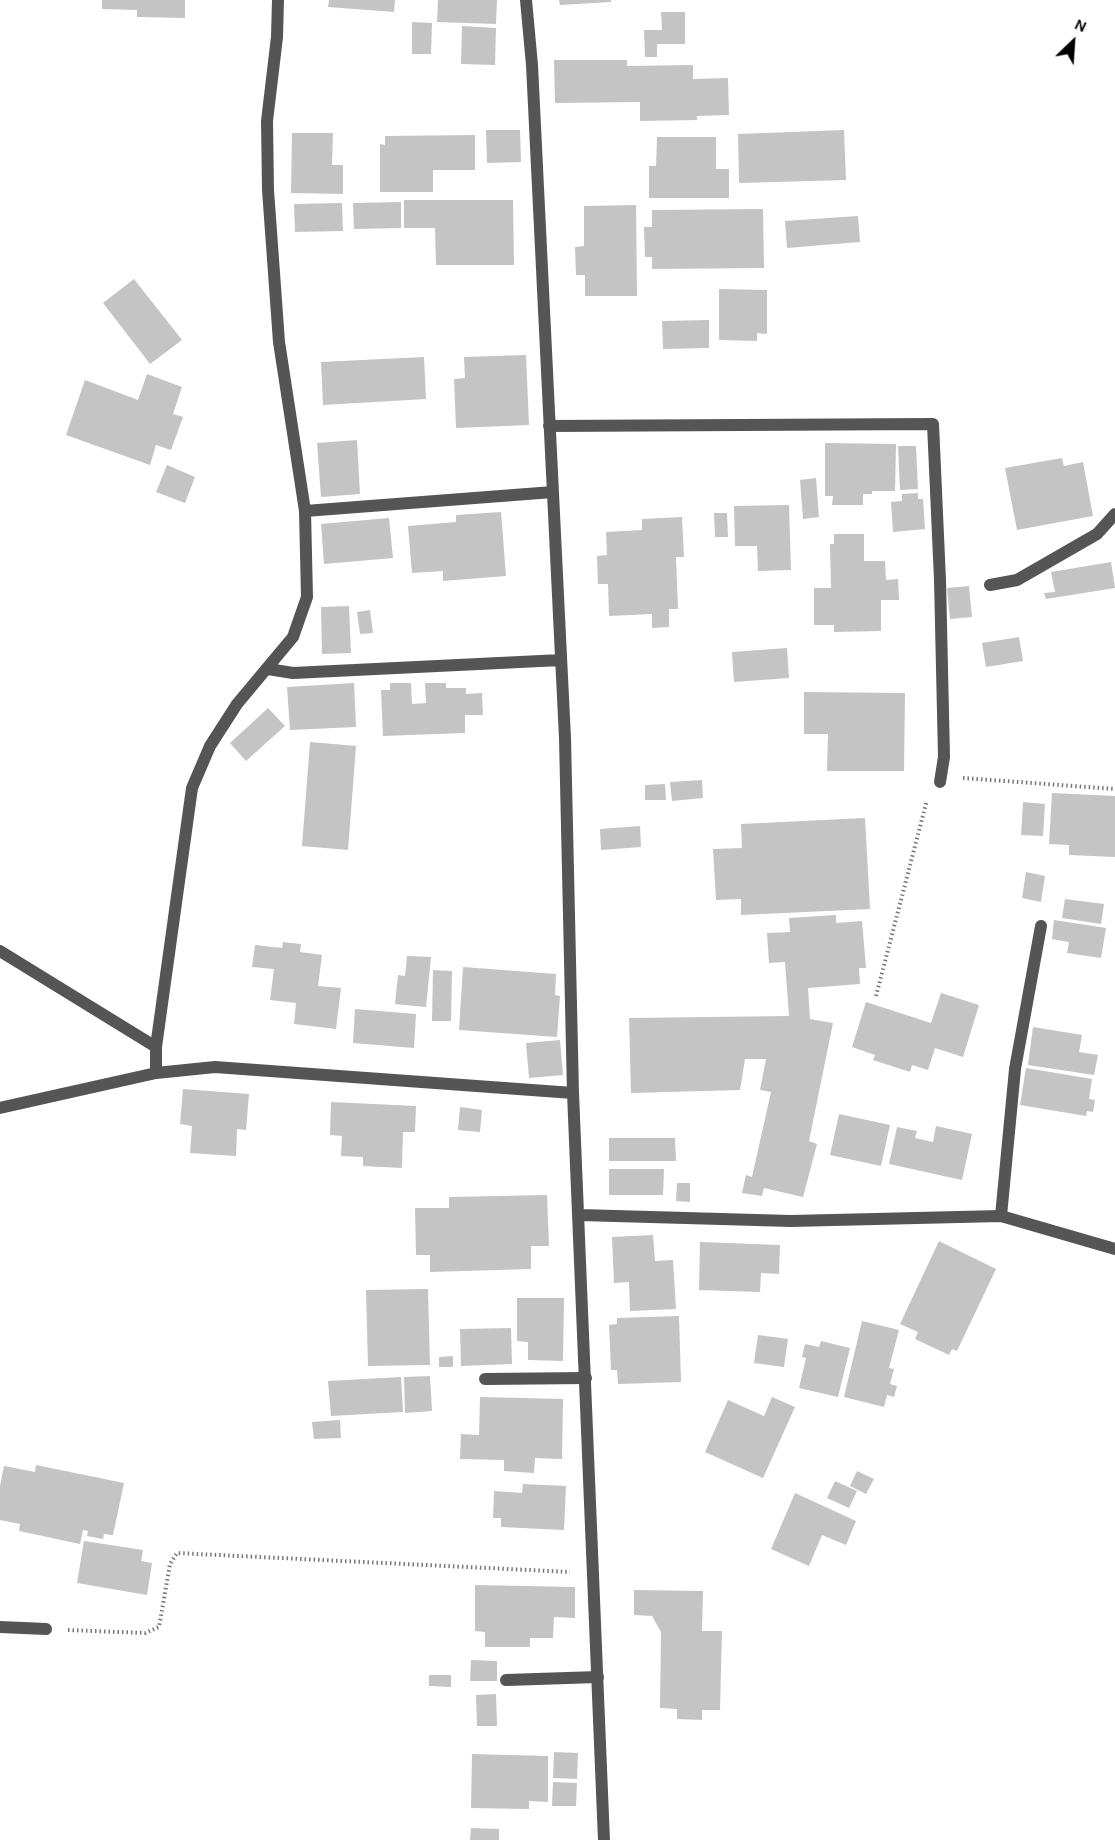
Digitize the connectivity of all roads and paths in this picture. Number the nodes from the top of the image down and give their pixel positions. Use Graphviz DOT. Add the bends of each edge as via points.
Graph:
graph roads {
  1 [pos="278,0"];
  2 [pos="526,0"];
  3 [pos="549,426"];
  4 [pos="553,492"];
  5 [pos="305,511"];
  6 [pos="1115,514"];
  7 [pos="990,585"];
  8 [pos="561,660"];
  9 [pos="268,669"];
  10 [pos="940,782"];
  11 [pos="1115,789"];
  12 [pos="1041,926"];
  13 [pos="0,951"];
  14 [pos="876,996"];
  15 [pos="156,1047"];
  16 [pos="156,1073"];
  17 [pos="573,1093"];
  18 [pos="0,1108"];
  19 [pos="580,1215"];
  20 [pos="1001,1216"];
  21 [pos="1115,1249"];
  22 [pos="586,1378"];
  23 [pos="485,1379"];
  24 [pos="594,1573"];
  25 [pos="0,1627"];
  26 [pos="46,1629"];
  27 [pos="598,1677"];
  28 [pos="506,1680"];
  29 [pos="604,1840"];
  1 -- 5 [label="street" via="267,121 268,190 279,342"];
  2 -- 3 [label="street"];
  3 -- 4 [label="street"];
  3 -- 10 [label="street" via="933,424 944,757"];
  4 -- 5 [label="street"];
  4 -- 8 [label="street"];
  5 -- 9 [label="street" via="307,597 293,638"];
  6 -- 7 [label="street" via="1098,534 1017,580"];
  8 -- 9 [label="street" via="293,672"];
  8 -- 17 [label="street"];
  9 -- 15 [label="street" via="237,704 210,746 192,788"];
  10 -- 11 [label="path" via="954,777"];
  10 -- 14 [label="path" via="924,803"];
  12 -- 20 [label="street" via="1015,1069"];
  13 -- 15 [label="street"];
  15 -- 16 [label="street"];
  16 -- 17 [label="street" via="216,1067"];
  16 -- 18 [label="street"];
  17 -- 19 [label="street"];
  19 -- 20 [label="street" via="791,1221"];
  19 -- 22 [label="street"];
  20 -- 21 [label="street"];
  22 -- 23 [label="street"];
  22 -- 24 [label="street"];
  24 -- 26 [label="path" via="177,1553 170,1564 159,1627 145,1633"];
  24 -- 27 [label="street"];
  25 -- 26 [label="street"];
  27 -- 28 [label="street"];
  27 -- 29 [label="street"];
}
